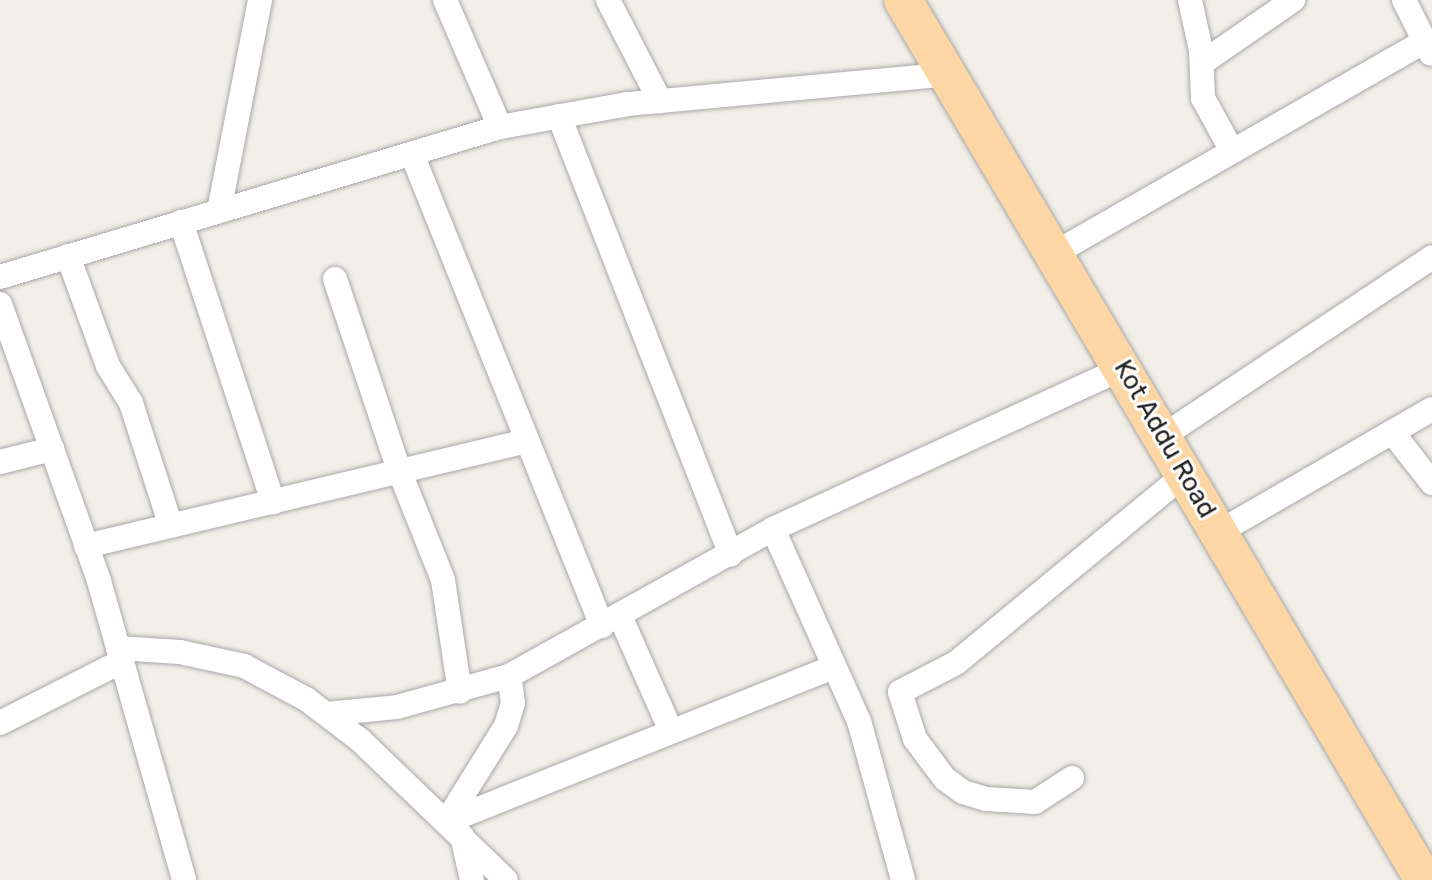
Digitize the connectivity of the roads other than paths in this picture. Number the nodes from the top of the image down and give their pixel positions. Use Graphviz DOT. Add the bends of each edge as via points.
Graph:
graph roads {
  1 [pos="260,0"];
  2 [pos="445,0"];
  3 [pos="608,0"];
  4 [pos="1190,0"];
  5 [pos="1293,0"];
  6 [pos="1404,0"];
  7 [pos="915,10"];
  8 [pos="1428,49"];
  9 [pos="1202,63"];
  10 [pos="949,74"];
  11 [pos="660,101"];
  12 [pos="559,116"];
  13 [pos="500,127"];
  14 [pos="1232,151"];
  15 [pos="412,154"];
  16 [pos="219,211"];
  17 [pos="181,222"];
  18 [pos="1055,253"];
  19 [pos="68,256"];
  20 [pos="1432,257"];
  21 [pos="0,277"];
  22 [pos="335,279"];
  23 [pos="0,307"];
  24 [pos="1123,368"];
  25 [pos="1432,409"];
  26 [pos="1392,432"];
  27 [pos="1163,436"];
  28 [pos="527,441"];
  29 [pos="52,449"];
  30 [pos="0,462"];
  31 [pos="399,470"];
  32 [pos="1185,474"];
  33 [pos="1432,483"];
  34 [pos="273,502"];
  35 [pos="171,526"];
  36 [pos="773,529"];
  37 [pos="1219,532"];
  38 [pos="86,546"];
  39 [pos="731,555"];
  40 [pos="611,621"];
  41 [pos="120,655"];
  42 [pos="833,667"];
  43 [pos="509,676"];
  44 [pos="460,692"];
  45 [pos="326,714"];
  46 [pos="0,723"];
  47 [pos="671,731"];
  48 [pos="1072,778"];
  49 [pos="454,828"];
  50 [pos="184,880"];
  51 [pos="472,880"];
  52 [pos="506,880"];
  53 [pos="903,880"];
  54 [pos="1424,880"];
  1 -- 16 [label="street"];
  2 -- 13 [label="street"];
  3 -- 11 [label="street"];
  4 -- 9 [label="street"];
  5 -- 9 [label="street"];
  6 -- 8 [label="street"];
  7 -- 10 [label="main road, Kot Addu Road"];
  8 -- 14 [label="street"];
  9 -- 14 [label="street" via="1203,98"];
  10 -- 11 [label="street"];
  10 -- 18 [label="main road, Kot Addu Road"];
  11 -- 12 [label="street"];
  12 -- 13 [label="street"];
  12 -- 39 [label="street"];
  13 -- 15 [label="street"];
  14 -- 18 [label="street"];
  15 -- 16 [label="street"];
  15 -- 28 [label="street"];
  16 -- 17 [label="street"];
  17 -- 19 [label="street"];
  17 -- 34 [label="street"];
  18 -- 24 [label="main road, Kot Addu Road"];
  19 -- 21 [label="street"];
  19 -- 35 [label="street" via="108,366 131,403"];
  20 -- 27 [label="street"];
  22 -- 31 [label="street"];
  23 -- 29 [label="street"];
  24 -- 27 [label="main road, Kot Addu Road"];
  24 -- 36 [label="street"];
  25 -- 26 [label="street"];
  26 -- 33 [label="street"];
  26 -- 37 [label="street"];
  27 -- 32 [label="main road, Kot Addu Road"];
  28 -- 31 [label="street"];
  28 -- 40 [label="street"];
  29 -- 30 [label="street"];
  29 -- 38 [label="street"];
  31 -- 34 [label="street"];
  31 -- 44 [label="street" via="443,580"];
  32 -- 37 [label="main road, Kot Addu Road"];
  32 -- 48 [label="street" via="956,663 900,692 915,739 945,779 963,792 1035,802"];
  34 -- 35 [label="street"];
  35 -- 38 [label="street"];
  36 -- 39 [label="street"];
  36 -- 42 [label="street"];
  37 -- 54 [label="main road, Kot Addu Road"];
  38 -- 41 [label="street"];
  39 -- 40 [label="street"];
  40 -- 43 [label="street"];
  40 -- 47 [label="street"];
  41 -- 45 [label="street" via="180,652 244,666"];
  41 -- 46 [label="street"];
  41 -- 50 [label="street"];
  42 -- 47 [label="street"];
  42 -- 53 [label="street" via="877,772"];
  43 -- 44 [label="street"];
  43 -- 49 [label="street" via="513,703 506,726"];
  44 -- 45 [label="street" via="397,707"];
  45 -- 49 [label="street"];
  47 -- 49 [label="street"];
  49 -- 51 [label="street"];
  49 -- 52 [label="street"];
}
